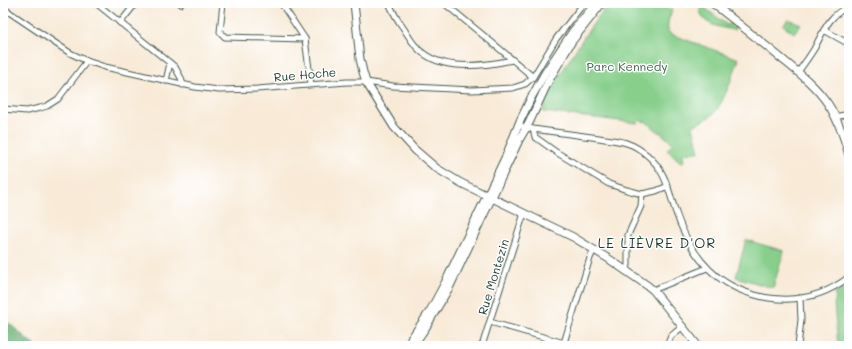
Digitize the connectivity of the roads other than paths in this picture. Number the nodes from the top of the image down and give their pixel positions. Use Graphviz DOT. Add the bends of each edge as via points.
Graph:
graph roads {
  1 [pos="96,3"];
  2 [pos="136,3"];
  3 [pos="223,3"];
  4 [pos="281,3"];
  5 [pos="354,3"];
  6 [pos="388,3"];
  7 [pos="444,3"];
  8 [pos="584,3"];
  9 [pos="596,3"];
  10 [pos="602,3"];
  11 [pos="712,3"];
  12 [pos="849,7"];
  13 [pos="3,8"];
  14 [pos="120,23"];
  15 [pos="824,30"];
  16 [pos="305,39"];
  17 [pos="849,44"];
  18 [pos="512,60"];
  19 [pos="87,62"];
  20 [pos="170,63"];
  21 [pos="798,72"];
  22 [pos="532,77"];
  23 [pos="166,81"];
  24 [pos="366,82"];
  25 [pos="311,84"];
  26 [pos="183,85"];
  27 [pos="3,109"];
  28 [pos="849,114"];
  29 [pos="835,117"];
  30 [pos="519,125"];
  31 [pos="529,129"];
  32 [pos="849,155"];
  33 [pos="668,186"];
  34 [pos="642,194"];
  35 [pos="489,197"];
  36 [pos="524,213"];
  37 [pos="594,250"];
  38 [pos="707,268"];
  39 [pos="626,271"];
  40 [pos="849,277"];
  41 [pos="653,290"];
  42 [pos="800,298"];
  43 [pos="490,322"];
  44 [pos="682,327"];
  45 [pos="563,344"];
  46 [pos="406,346"];
  47 [pos="413,346"];
  48 [pos="482,346"];
  49 [pos="575,346"];
  50 [pos="667,346"];
  51 [pos="698,346"];
  52 [pos="798,346"];
  1 -- 14 [label="street"];
  2 -- 14 [label="street"];
  3 -- 16 [label="street" via="220,32 225,37"];
  4 -- 16 [label="street"];
  5 -- 24 [label="main road" via="360,59"];
  6 -- 18 [label="street" via="422,53 434,60 472,66"];
  7 -- 18 [label="street"];
  8 -- 22 [label="street, Rue Hoche" via="556,39"];
  9 -- 30 [label="main road" via="545,73"];
  10 -- 31 [label="main road" via="572,42 549,80"];
  11 -- 21 [label="main road"];
  12 -- 15 [label="street" via="837,13"];
  13 -- 19 [label="street, Rue Hoche"];
  14 -- 20 [label="street"];
  15 -- 17 [label="street"];
  15 -- 21 [label="street"];
  16 -- 25 [label="street"];
  18 -- 22 [label="street"];
  19 -- 23 [label="street, Rue Hoche"];
  19 -- 27 [label="street" via="58,99 47,106 27,111"];
  20 -- 23 [label="street"];
  20 -- 26 [label="street" via="175,67"];
  21 -- 29 [label="main road" via="819,92"];
  22 -- 24 [label="street, Rue Hoche" via="525,84 513,88 472,90"];
  23 -- 26 [label="street, Rue Hoche"];
  24 -- 25 [label="street, Rue Hoche"];
  24 -- 35 [label="main road" via="394,127 420,155 444,173"];
  25 -- 26 [label="street, Rue Hoche" via="220,90"];
  28 -- 29 [label="street"];
  29 -- 32 [label="main road"];
  30 -- 31 [label="street"];
  30 -- 35 [label="main road"];
  31 -- 33 [label="street" via="628,143 650,158 662,171"];
  31 -- 34 [label="street" via="535,137 556,152 609,184"];
  31 -- 35 [label="main road" via="519,140"];
  33 -- 34 [label="street"];
  33 -- 38 [label="street" via="680,224"];
  34 -- 39 [label="street" via="641,206 628,235"];
  35 -- 36 [label="main road"];
  35 -- 46 [label="main road" via="430,311"];
  35 -- 47 [label="main road" via="450,286"];
  36 -- 37 [label="main road"];
  36 -- 43 [label="street, Rue Montezin"];
  37 -- 39 [label="main road"];
  37 -- 45 [label="street"];
  38 -- 41 [label="street"];
  38 -- 42 [label="street" via="725,283 744,292 774,299"];
  39 -- 41 [label="main road"];
  40 -- 42 [label="street" via="829,290"];
  41 -- 44 [label="main road"];
  42 -- 52 [label="street"];
  43 -- 45 [label="street"];
  43 -- 48 [label="street, Rue Montezin"];
  44 -- 50 [label="street" via="672,336"];
  44 -- 51 [label="main road"];
  45 -- 49 [label="street"];
}
